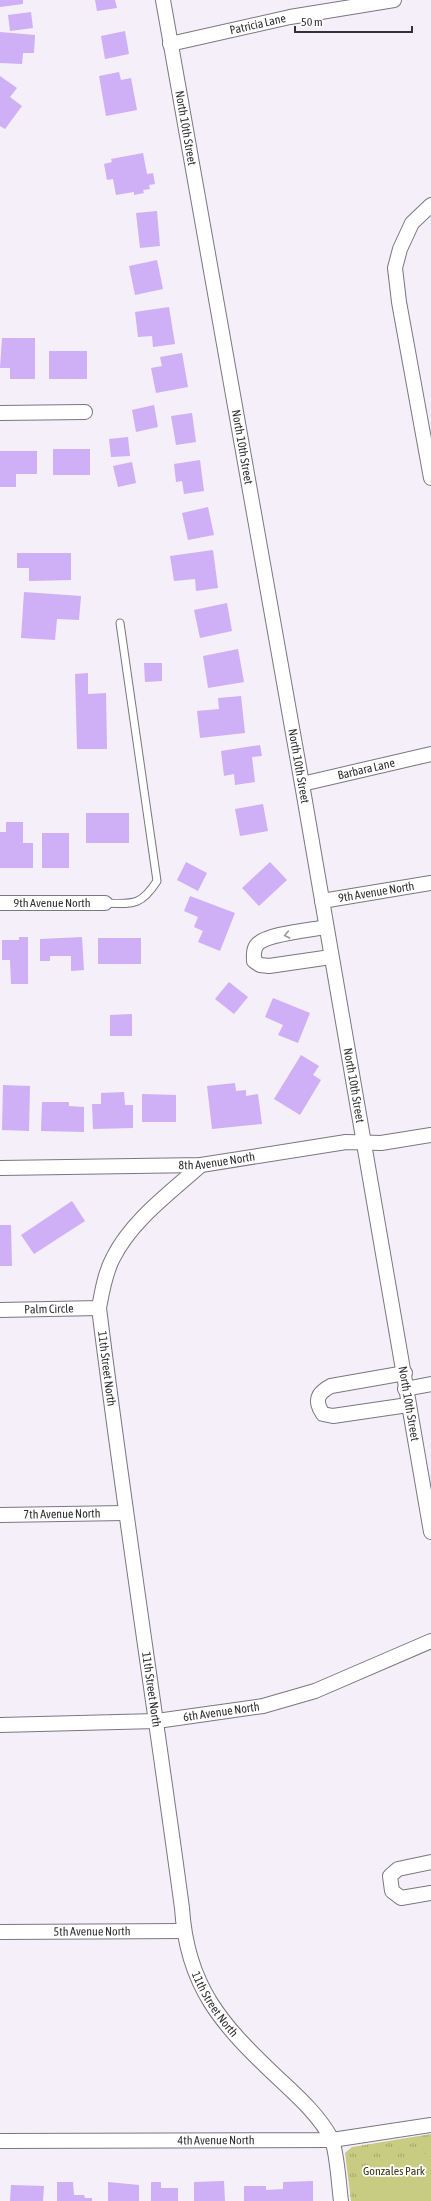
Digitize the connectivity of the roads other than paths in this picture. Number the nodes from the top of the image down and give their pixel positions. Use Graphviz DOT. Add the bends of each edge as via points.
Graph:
graph roads {
  1 [pos="163,0"];
  2 [pos="394,0"];
  3 [pos="170,44"];
  4 [pos="431,205"];
  5 [pos="85,412"];
  6 [pos="0,413"];
  7 [pos="431,478"];
  8 [pos="120,623"];
  9 [pos="431,754"];
  10 [pos="302,784"];
  11 [pos="431,883"];
  12 [pos="322,901"];
  13 [pos="105,902"];
  14 [pos="0,903"];
  15 [pos="326,927"];
  16 [pos="331,956"];
  17 [pos="431,1135"];
  18 [pos="364,1143"];
  19 [pos="201,1165"];
  20 [pos="0,1168"];
  21 [pos="99,1308"];
  22 [pos="0,1310"];
  23 [pos="404,1373"];
  24 [pos="431,1384"];
  25 [pos="405,1389"];
  26 [pos="408,1404"];
  27 [pos="125,1513"];
  28 [pos="0,1515"];
  29 [pos="431,1532"];
  30 [pos="431,1641"];
  31 [pos="157,1721"];
  32 [pos="0,1725"];
  33 [pos="431,1862"];
  34 [pos="431,1893"];
  35 [pos="184,1931"];
  36 [pos="0,1932"];
  37 [pos="431,2125"];
  38 [pos="332,2140"];
  39 [pos="0,2141"];
  40 [pos="341,2201"];
  1 -- 3 [label="street, North 10th Street"];
  2 -- 3 [label="street, Patricia Lane" via="290,17"];
  3 -- 10 [label="street, North 10th Street"];
  4 -- 7 [label="street" via="412,223 400,249 395,268"];
  5 -- 6 [label="street"];
  8 -- 13 [label="lane" via="157,881 147,896 131,904"];
  9 -- 10 [label="street, Barbara Lane"];
  10 -- 12 [label="street, North 10th Street"];
  11 -- 12 [label="street, 9th Avenue North"];
  12 -- 15 [label="street, North 10th Street"];
  13 -- 14 [label="street, 9th Avenue North"];
  15 -- 16 [label="street, North 10th Street"];
  15 -- 16 [label="street, one-way" via="267,938 257,944 254,961 269,966"];
  16 -- 18 [label="street, North 10th Street"];
  17 -- 18 [label="street, 8th Avenue North"];
  18 -- 19 [label="street, 8th Avenue North" via="346,1142"];
  18 -- 23 [label="street, North 10th Street"];
  19 -- 20 [label="street, 8th Avenue North"];
  19 -- 21 [label="street, 11th Street North" via="152,1208 125,1238 112,1259"];
  21 -- 22 [label="street, Palm Circle"];
  21 -- 27 [label="street, 11th Street North"];
  23 -- 25 [label="street, North 10th Street"];
  23 -- 26 [label="street" via="331,1386 317,1398 323,1414 333,1416"];
  24 -- 25 [label="street"];
  25 -- 26 [label="street, North 10th Street"];
  26 -- 29 [label="street, North 10th Street"];
  27 -- 28 [label="street, 7th Avenue North"];
  27 -- 31 [label="street, 11th Street North"];
  30 -- 31 [label="street, 6th Avenue North" via="290,1700"];
  31 -- 32 [label="street, 6th Avenue North"];
  31 -- 35 [label="street, 11th Street North"];
  33 -- 34 [label="street" via="398,1868 390,1876 392,1891 401,1898"];
  35 -- 36 [label="street, 5th Avenue North"];
  35 -- 38 [label="street, 11th Street North" via="197,1979 212,2007 247,2049 298,2096 320,2121"];
  37 -- 38 [label="street, 4th Avenue North"];
  38 -- 39 [label="street, 4th Avenue North"];
  38 -- 40 [label="street, 11th Street North"];
}
